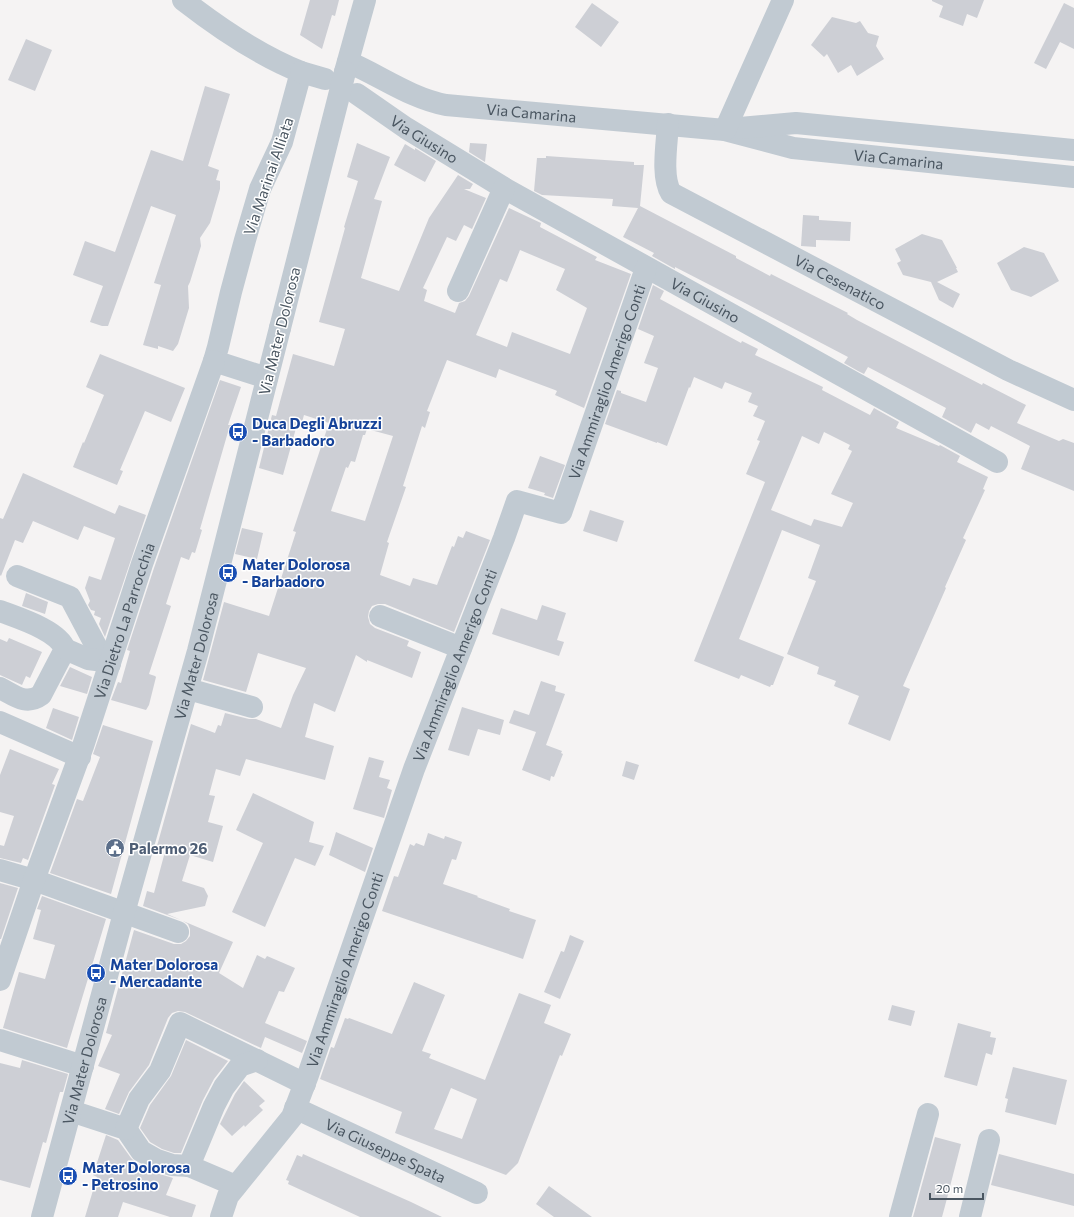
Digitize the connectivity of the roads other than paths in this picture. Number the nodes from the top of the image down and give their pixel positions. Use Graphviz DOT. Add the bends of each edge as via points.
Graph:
graph roads {
  1 [pos="183,0"];
  2 [pos="365,0"];
  3 [pos="783,0"];
  4 [pos="339,71"];
  5 [pos="301,72"];
  6 [pos="358,94"];
  7 [pos="668,124"];
  8 [pos="725,130"];
  9 [pos="1074,150"];
  10 [pos="1074,177"];
  11 [pos="504,188"];
  12 [pos="646,268"];
  13 [pos="458,291"];
  14 [pos="214,361"];
  15 [pos="267,378"];
  16 [pos="1074,400"];
  17 [pos="997,462"];
  18 [pos="17,576"];
  19 [pos="0,611"];
  20 [pos="380,616"];
  21 [pos="461,648"];
  22 [pos="65,649"];
  23 [pos="107,662"];
  24 [pos="0,688"];
  25 [pos="188,689"];
  26 [pos="252,707"];
  27 [pos="0,722"];
  28 [pos="80,757"];
  29 [pos="0,870"];
  30 [pos="34,880"];
  31 [pos="124,913"];
  32 [pos="178,932"];
  33 [pos="4,952"];
  34 [pos="0,980"];
  35 [pos="0,1040"];
  36 [pos="257,1060"];
  37 [pos="83,1066"];
  38 [pos="305,1084"];
  39 [pos="71,1111"];
  40 [pos="293,1113"];
  41 [pos="928,1114"];
  42 [pos="126,1129"];
  43 [pos="989,1140"];
  44 [pos="189,1166"];
  45 [pos="236,1186"];
  46 [pos="477,1193"];
  47 [pos="42,1217"];
  48 [pos="221,1217"];
  49 [pos="900,1217"];
  50 [pos="970,1217"];
  1 -- 5 [label="street" via="260,52"];
  2 -- 4 [label="street, Via Mater Dolorosa"];
  3 -- 8 [label="street"];
  4 -- 5 [label="street"];
  4 -- 7 [label="street, Via Camarina" via="367,70 419,98 446,105"];
  4 -- 15 [label="street, Via Mater Dolorosa, bridge"];
  5 -- 14 [label="street, Via Marinai Alliata" via="282,142 260,189"];
  6 -- 11 [label="street, Via Giusino" via="406,128"];
  7 -- 8 [label="street, Via Camarina"];
  7 -- 16 [label="street, Via Cesenatico" via="665,177 671,193 1008,370"];
  8 -- 9 [label="street, Via Camarina" via="796,123"];
  8 -- 10 [label="street, Via Camarina" via="793,148"];
  11 -- 12 [label="street, Via Giusino"];
  11 -- 13 [label="street"];
  12 -- 17 [label="street, Via Giusino"];
  12 -- 21 [label="street, Via Ammiraglio Amerigo Conti" via="561,513 517,501"];
  14 -- 15 [label="street"];
  14 -- 23 [label="street, Via Dietro La Parrocchia"];
  15 -- 25 [label="street, Via Mater Dolorosa"];
  18 -- 23 [label="street" via="70,597"];
  19 -- 22 [label="street" via="49,632 63,643"];
  20 -- 21 [label="street"];
  21 -- 38 [label="street, Via Ammiraglio Amerigo Conti" via="414,770"];
  22 -- 23 [label="street" via="88,659"];
  22 -- 24 [label="street" via="41,695 36,699 24,700"];
  23 -- 28 [label="street, Via Dietro La Parrocchia"];
  25 -- 26 [label="street"];
  25 -- 31 [label="street, Via Mater Dolorosa"];
  27 -- 28 [label="street"];
  28 -- 30 [label="street, Via Dietro La Parrocchia"];
  29 -- 30 [label="street"];
  30 -- 31 [label="street"];
  30 -- 33 [label="street, Via Dietro La Parrocchia"];
  31 -- 32 [label="street"];
  31 -- 37 [label="street, Via Mater Dolorosa"];
  33 -- 34 [label="street, Via Dietro La Parrocchia"];
  35 -- 37 [label="street"];
  36 -- 38 [label="street"];
  36 -- 42 [label="street" via="180,1022 160,1071 139,1099"];
  36 -- 44 [label="street" via="240,1066 224,1087"];
  37 -- 39 [label="street, Via Mater Dolorosa"];
  38 -- 40 [label="street, Via Ammiraglio Amerigo Conti"];
  39 -- 42 [label="street"];
  39 -- 47 [label="street, Via Mater Dolorosa"];
  40 -- 45 [label="street, Via Ammiraglio Amerigo Conti"];
  40 -- 46 [label="street, Via Giuseppe Spata"];
  41 -- 49 [label="street"];
  42 -- 44 [label="street" via="141,1151 172,1165"];
  43 -- 50 [label="street"];
  44 -- 45 [label="street"];
  45 -- 48 [label="street, Via Ammiraglio Amerigo Conti" via="228,1196"];
}
